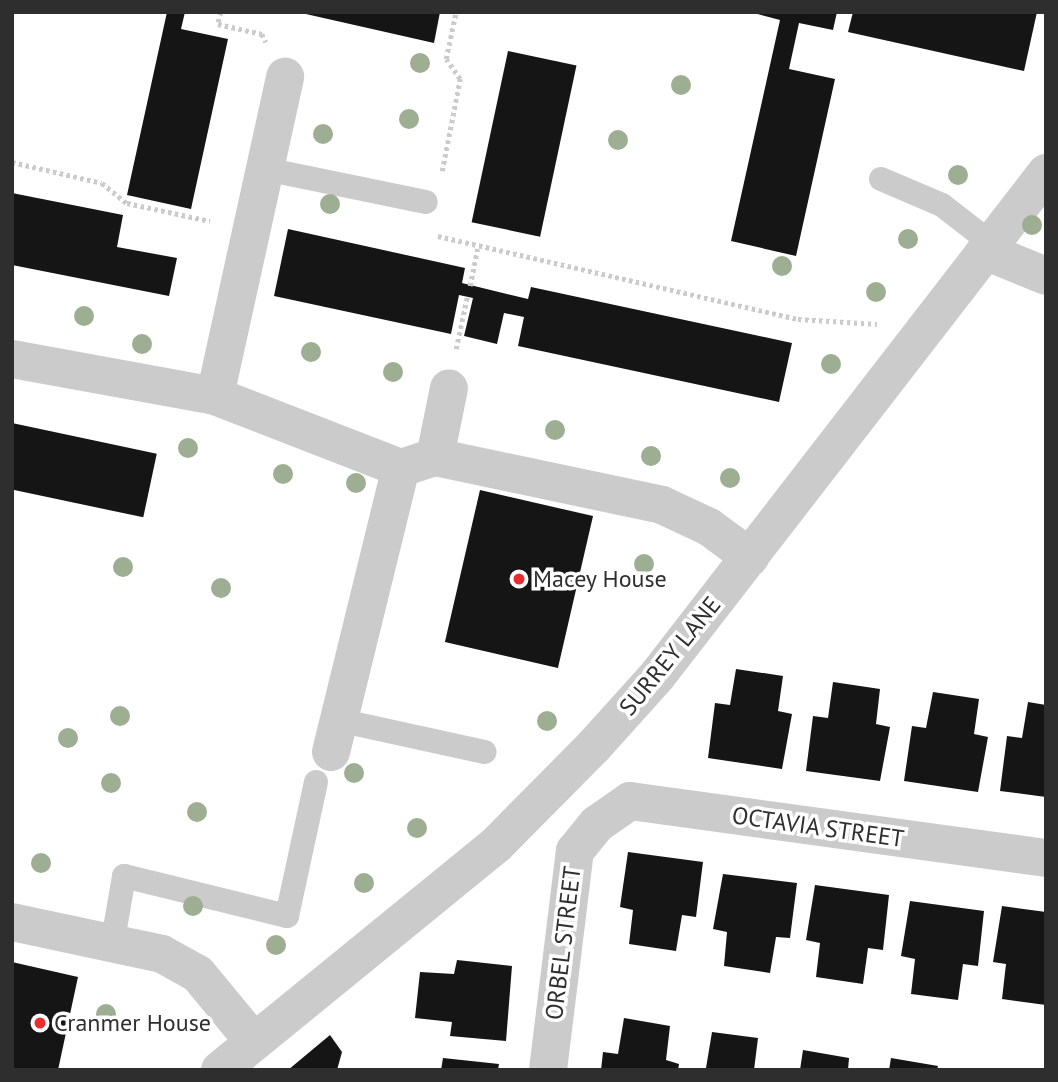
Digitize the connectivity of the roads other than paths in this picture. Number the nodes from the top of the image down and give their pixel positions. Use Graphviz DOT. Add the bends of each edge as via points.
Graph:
graph roads {
  1 [pos="285,77"];
  2 [pos="265,169"];
  3 [pos="1046,173"];
  4 [pos="881,179"];
  5 [pos="426,202"];
  6 [pos="988,247"];
  7 [pos="1046,276"];
  8 [pos="12,359"];
  9 [pos="449,388"];
  10 [pos="215,396"];
  11 [pos="418,462"];
  12 [pos="750,557"];
  13 [pos="328,751"];
  14 [pos="485,752"];
  15 [pos="597,824"];
  16 [pos="1046,858"];
  17 [pos="12,922"];
  18 [pos="113,940"];
  19 [pos="254,1042"];
  20 [pos="220,1070"];
  21 [pos="548,1070"];
  1 -- 2 [label="street"];
  2 -- 5 [label="lane"];
  2 -- 10 [label="street"];
  3 -- 6 [label="street, SURREY LANE"];
  4 -- 6 [label="lane" via="943,205"];
  6 -- 7 [label="street"];
  6 -- 12 [label="street, SURREY LANE"];
  8 -- 10 [label="street"];
  9 -- 11 [label="street"];
  10 -- 11 [label="street"];
  11 -- 12 [label="street" via="662,505 709,527"];
  11 -- 13 [label="street"];
  12 -- 19 [label="street, SURREY LANE" via="657,676 497,844"];
  13 -- 14 [label="lane"];
  13 -- 18 [label="lane" via="287,916 124,876"];
  15 -- 16 [label="street, OCTAVIA STREET" via="630,801"];
  15 -- 21 [label="street, ORBEL STREET" via="575,851"];
  17 -- 18 [label="street"];
  18 -- 19 [label="street" via="162,954 198,974"];
  19 -- 20 [label="street, SURREY LANE"];
}
